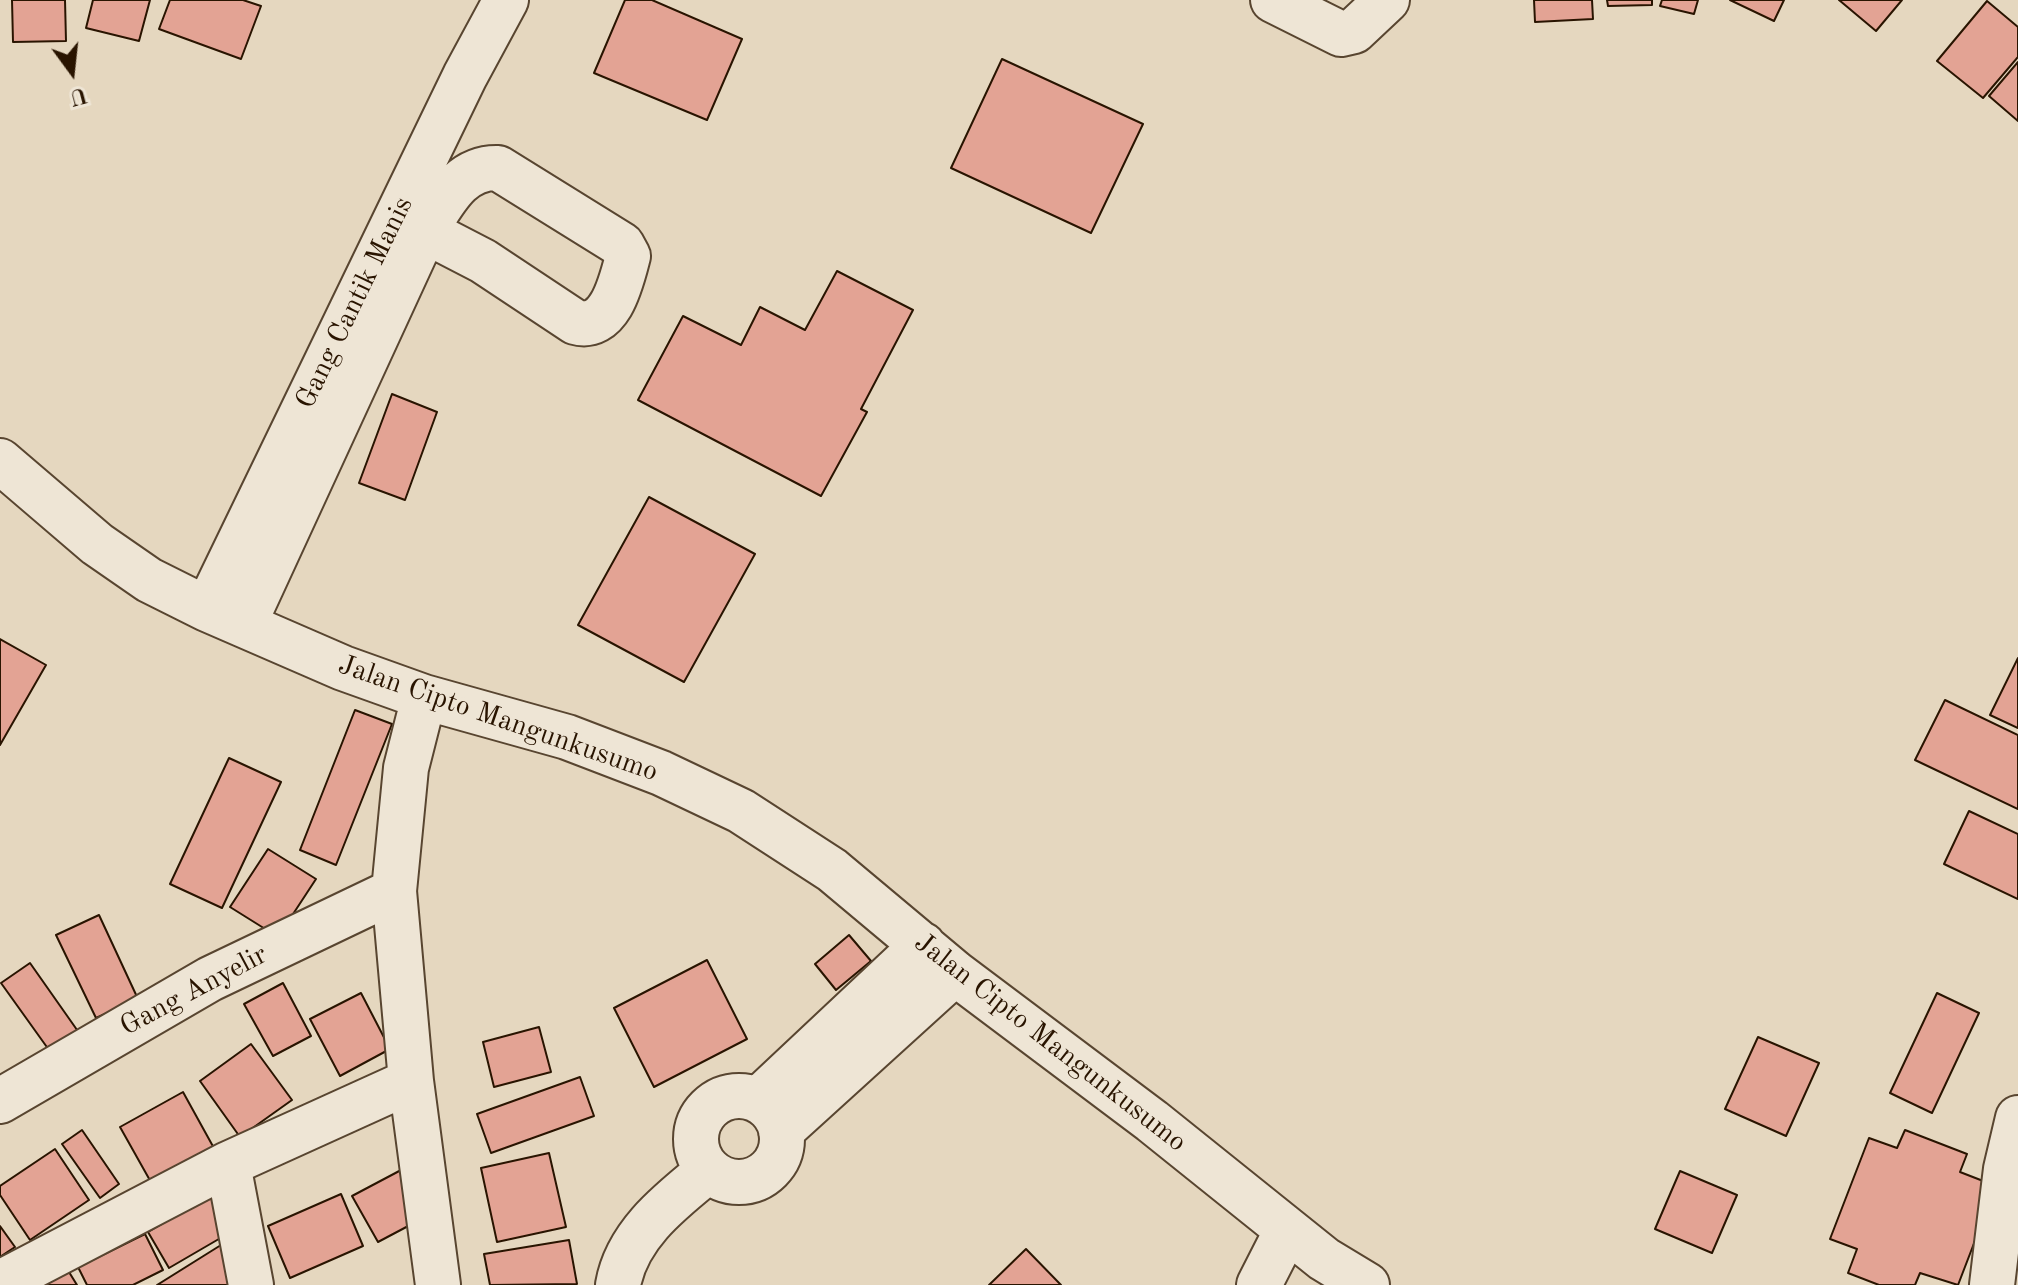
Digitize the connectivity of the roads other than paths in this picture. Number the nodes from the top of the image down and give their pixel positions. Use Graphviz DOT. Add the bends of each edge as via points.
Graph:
graph roads {
  1 [pos="506,0"];
  2 [pos="1273,0"];
  3 [pos="1387,0"];
  4 [pos="425,231"];
  5 [pos="0,461"];
  6 [pos="226,616"];
  7 [pos="424,697"];
  8 [pos="394,891"];
  9 [pos="939,959"];
  10 [pos="411,1081"];
  11 [pos="0,1101"];
  12 [pos="770,1116"];
  13 [pos="2018,1118"];
  14 [pos="228,1164"];
  15 [pos="709,1170"];
  16 [pos="1287,1230"];
  17 [pos="12,1281"];
  18 [pos="251,1285"];
  19 [pos="438,1285"];
  20 [pos="618,1285"];
  21 [pos="1259,1285"];
  22 [pos="1367,1285"];
  23 [pos="1992,1285"];
  1 -- 6 [label="street, Gang Cantik Manis" via="465,76"];
  2 -- 3 [label="street" via="1341,34 1354,31"];
  4 -- 6 [label="street"];
  5 -- 6 [label="street, Jalan Cipto Mangunkusumo" via="97,544 149,580"];
  6 -- 7 [label="street, Jalan Cipto Mangunkusumo"];
  7 -- 8 [label="street" via="406,768"];
  7 -- 9 [label="street, Jalan Cipto Mangunkusumo" via="567,737 741,811 832,870"];
  8 -- 10 [label="street"];
  8 -- 11 [label="street, Gang Anyelir" via="210,979"];
  9 -- 12 [label="street"];
  9 -- 16 [label="street, Jalan Cipto Mangunkusumo"];
  10 -- 14 [label="street"];
  10 -- 19 [label="street"];
  12 -- 15 [label="street" via="778,1158 759,1177 733,1182"];
  12 -- 15 [label="street" via="732,1096 707,1109 696,1146"];
  13 -- 23 [label="street" via="2006,1169"];
  14 -- 17 [label="street"];
  14 -- 18 [label="street"];
  15 -- 20 [label="street" via="655,1214 628,1257"];
  16 -- 21 [label="street"];
  16 -- 22 [label="street, Jalan Cipto Mangunkusumo"];
}
